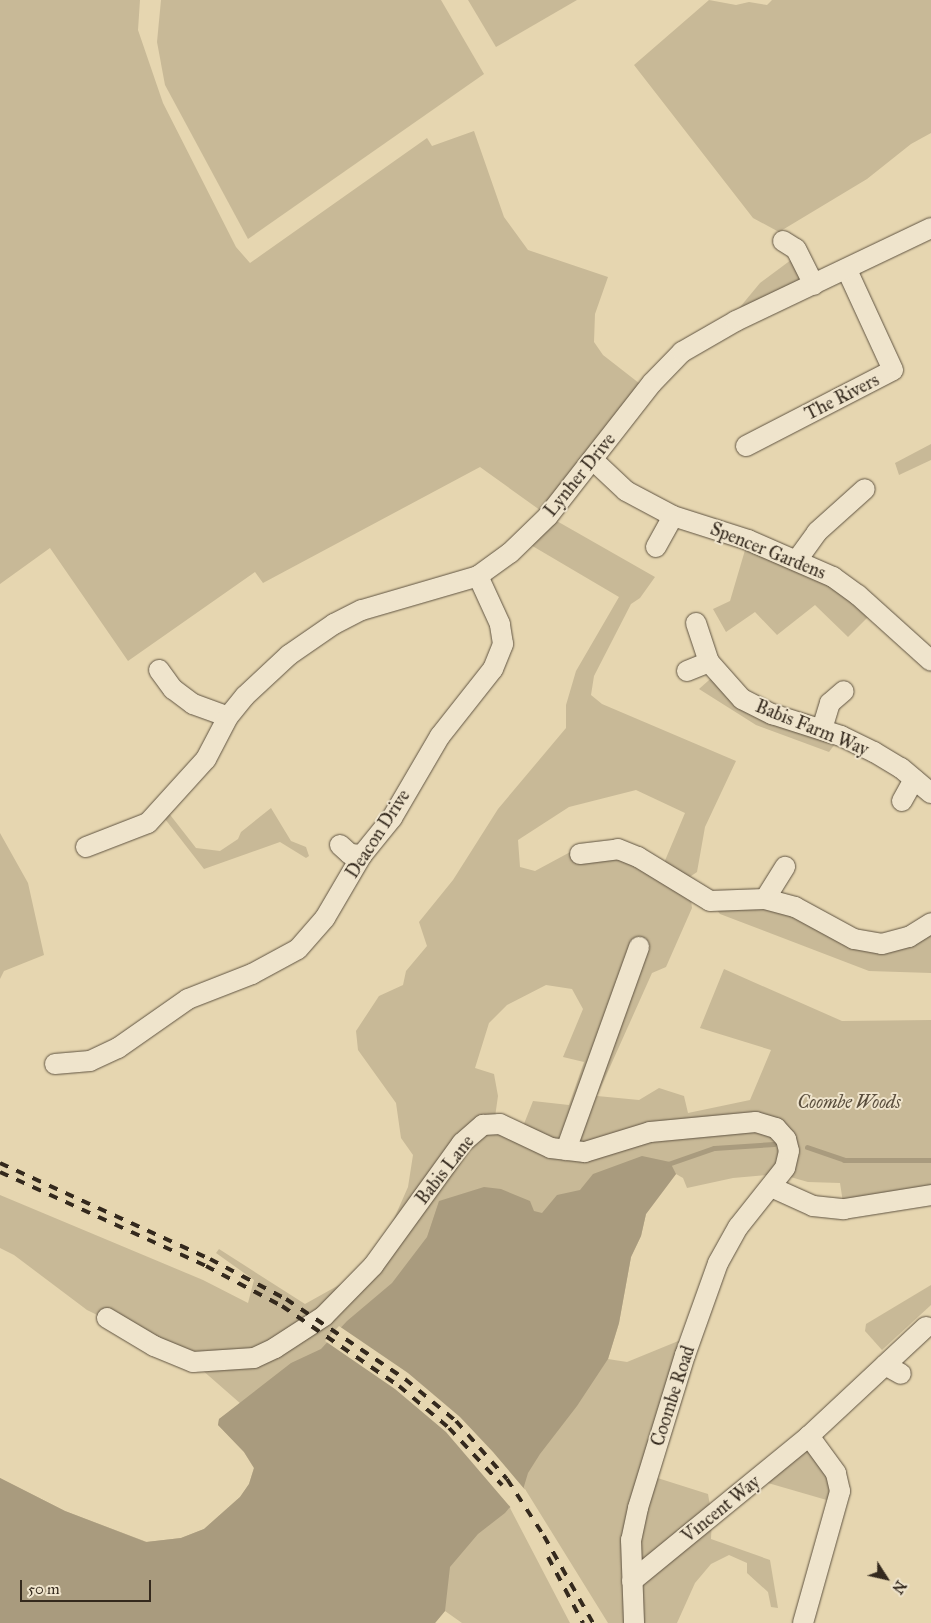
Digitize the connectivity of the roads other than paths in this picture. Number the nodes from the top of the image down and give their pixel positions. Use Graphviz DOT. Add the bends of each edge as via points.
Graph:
graph roads {
  1 [pos="931,228"];
  2 [pos="783,241"];
  3 [pos="847,270"];
  4 [pos="814,285"];
  5 [pos="746,446"];
  6 [pos="593,460"];
  7 [pos="865,489"];
  8 [pos="673,516"];
  9 [pos="656,548"];
  10 [pos="797,560"];
  11 [pos="478,576"];
  12 [pos="696,623"];
  13 [pos="931,661"];
  14 [pos="709,662"];
  15 [pos="159,670"];
  16 [pos="687,671"];
  17 [pos="844,691"];
  18 [pos="228,717"];
  19 [pos="822,729"];
  20 [pos="914,780"];
  21 [pos="931,793"];
  22 [pos="902,801"];
  23 [pos="340,845"];
  24 [pos="86,847"];
  25 [pos="580,854"];
  26 [pos="362,855"];
  27 [pos="785,867"];
  28 [pos="765,899"];
  29 [pos="931,923"];
  30 [pos="639,947"];
  31 [pos="55,1064"];
  32 [pos="566,1150"];
  33 [pos="771,1186"];
  34 [pos="931,1195"];
  35 [pos="107,1318"];
  36 [pos="926,1327"];
  37 [pos="809,1436"];
  38 [pos="632,1581"];
  39 [pos="634,1623"];
  40 [pos="802,1623"];
  1 -- 3 [label="street, Lynher Drive"];
  2 -- 4 [label="street" via="796,248"];
  3 -- 4 [label="street, Lynher Drive"];
  3 -- 5 [label="street, The Rivers" via="893,370"];
  4 -- 6 [label="street, Lynher Drive" via="736,321 682,352 652,383"];
  6 -- 8 [label="street, Spencer Gardens" via="626,491"];
  6 -- 11 [label="street, Lynher Drive" via="534,532"];
  7 -- 10 [label="street" via="817,532"];
  8 -- 9 [label="street"];
  8 -- 10 [label="street, Spencer Gardens"];
  10 -- 13 [label="street, Spencer Gardens" via="833,577 858,595"];
  11 -- 18 [label="street, Lynher Drive" via="362,610 334,624 289,655 245,696"];
  11 -- 26 [label="street, Deacon Drive" via="500,624 503,644 493,669 440,736 392,818"];
  12 -- 14 [label="street, Babis Farm Way"];
  14 -- 16 [label="street"];
  14 -- 19 [label="street, Babis Farm Way" via="742,699 772,714"];
  15 -- 18 [label="street" via="173,689 193,704"];
  17 -- 19 [label="street" via="830,703"];
  18 -- 24 [label="street, Lynher Drive" via="206,759 148,823"];
  19 -- 20 [label="street, Babis Farm Way" via="874,752"];
  20 -- 21 [label="street, Babis Farm Way"];
  20 -- 22 [label="street"];
  23 -- 26 [label="street" via="350,854"];
  25 -- 28 [label="street" via="618,849 710,901"];
  26 -- 31 [label="street, Deacon Drive" via="325,918 298,950 252,974 188,999 154,1020 93,1068"];
  27 -- 28 [label="street"];
  28 -- 29 [label="street" via="795,907 854,939 882,944 909,937"];
  30 -- 32 [label="street"];
  32 -- 33 [label="street, Babis Lane" via="585,1152 650,1132 756,1122 776,1128 786,1140 789,1151 785,1168"];
  32 -- 35 [label="street, Babis Lane" via="551,1148 500,1124 483,1125 462,1143 373,1266 324,1316 306,1331 254,1358 193,1362 154,1346"];
  33 -- 34 [label="street" via="813,1206 844,1208"];
  33 -- 38 [label="street, Coombe Road" via="738,1227 718,1264 685,1355 634,1524"];
  36 -- 37 [label="street, Vincent Way" via="893,1369"];
  37 -- 38 [label="street, Vincent Way"];
  37 -- 40 [label="street" via="836,1473 840,1491"];
  38 -- 39 [label="street, Coombe Road"];
}
